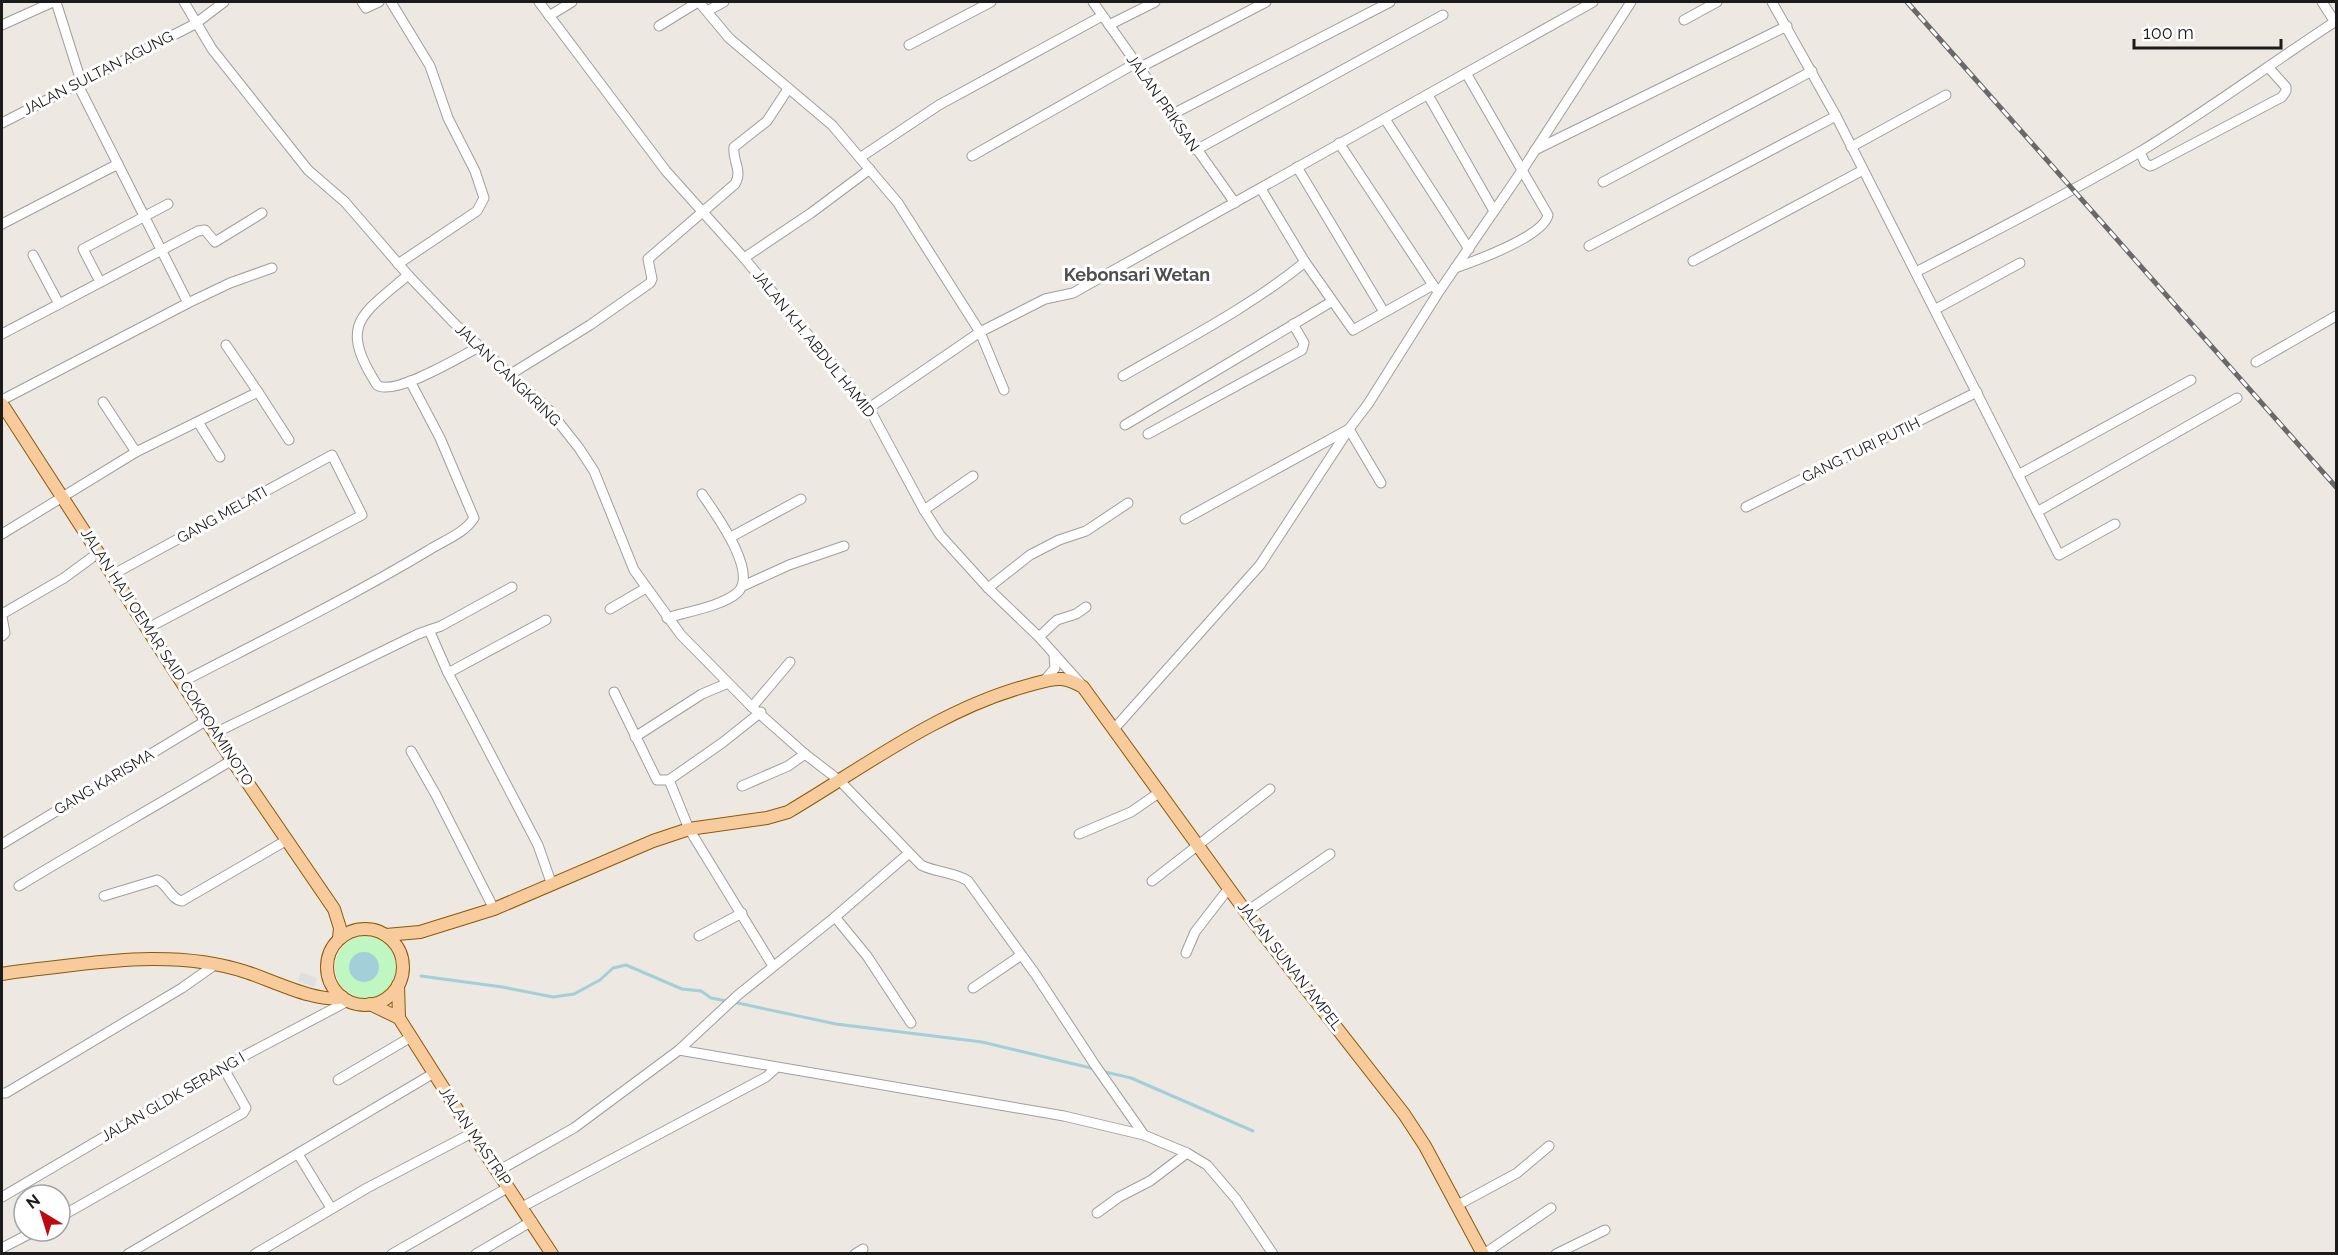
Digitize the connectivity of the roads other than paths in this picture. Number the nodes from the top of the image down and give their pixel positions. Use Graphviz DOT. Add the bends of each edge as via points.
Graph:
graph roads {
  1 [pos="54,2"];
  2 [pos="184,2"];
  3 [pos="224,2"];
  4 [pos="362,2"];
  5 [pos="379,2"];
  6 [pos="391,2"];
  7 [pos="539,2"];
  8 [pos="572,2"];
  9 [pos="698,2"];
  10 [pos="724,2"];
  11 [pos="991,2"];
  12 [pos="1093,2"];
  13 [pos="1155,2"];
  14 [pos="1266,2"];
  15 [pos="1390,2"];
  16 [pos="1593,2"];
  17 [pos="1631,2"];
  18 [pos="1717,2"];
  19 [pos="1772,2"];
  20 [pos="2322,2"];
  21 [pos="707,11"];
  22 [pos="1443,15"];
  23 [pos="549,16"];
  24 [pos="1102,16"];
  25 [pos="1684,20"];
  26 [pos="2336,22"];
  27 [pos="195,24"];
  28 [pos="2,25"];
  29 [pos="1109,25"];
  30 [pos="659,26"];
  31 [pos="1786,26"];
  32 [pos="909,45"];
  33 [pos="1137,66"];
  34 [pos="2269,68"];
  35 [pos="1812,71"];
  36 [pos="1466,73"];
  37 [pos="79,82"];
  38 [pos="788,89"];
  39 [pos="1428,95"];
  40 [pos="1946,95"];
  41 [pos="1172,115"];
  42 [pos="1836,116"];
  43 [pos="1384,119"];
  44 [pos="2,121"];
  45 [pos="1339,143"];
  46 [pos="1851,147"];
  47 [pos="1196,150"];
  48 [pos="1533,151"];
  49 [pos="2140,152"];
  50 [pos="972,156"];
  51 [pos="861,157"];
  52 [pos="118,164"];
  53 [pos="1297,167"];
  54 [pos="870,168"];
  55 [pos="1523,169"];
  56 [pos="1863,170"];
  57 [pos="1603,182"];
  58 [pos="1261,189"];
  59 [pos="1236,203"];
  60 [pos="168,204"];
  61 [pos="703,211"];
  62 [pos="1494,211"];
  63 [pos="262,213"];
  64 [pos="144,217"];
  65 [pos="2,224"];
  66 [pos="1589,246"];
  67 [pos="1469,249"];
  68 [pos="162,250"];
  69 [pos="33,255"];
  70 [pos="744,258"];
  71 [pos="1693,261"];
  72 [pos="1305,262"];
  73 [pos="2020,263"];
  74 [pos="398,264"];
  75 [pos="272,267"];
  76 [pos="1455,268"];
  77 [pos="1916,272"];
  78 [pos="408,275"];
  79 [pos="100,282"];
  80 [pos="1435,289"];
  81 [pos="1331,302"];
  82 [pos="188,303"];
  83 [pos="59,304"];
  84 [pos="1936,309"];
  85 [pos="1384,312"];
  86 [pos="2337,316"];
  87 [pos="1293,324"];
  88 [pos="980,332"];
  89 [pos="2,334"];
  90 [pos="226,345"];
  91 [pos="479,347"];
  92 [pos="2256,362"];
  93 [pos="512,375"];
  94 [pos="1124,376"];
  95 [pos="2191,380"];
  96 [pos="410,381"];
  97 [pos="1004,390"];
  98 [pos="258,392"];
  99 [pos="1977,392"];
  100 [pos="2237,398"];
  101 [pos="2,402"];
  102 [pos="103,402"];
  103 [pos="869,408"];
  104 [pos="198,422"];
  105 [pos="1125,425"];
  106 [pos="1349,429"];
  107 [pos="1148,434"];
  108 [pos="289,440"];
  109 [pos="136,452"];
  110 [pos="220,457"];
  111 [pos="2018,475"];
  112 [pos="973,476"];
  113 [pos="1381,483"];
  114 [pos="702,494"];
  115 [pos="63,496"];
  116 [pos="801,500"];
  117 [pos="1128,503"];
  118 [pos="1746,507"];
  119 [pos="924,510"];
  120 [pos="2037,512"];
  121 [pos="1185,519"];
  122 [pos="2115,524"];
  123 [pos="2,534"];
  124 [pos="731,537"];
  125 [pos="844,546"];
  126 [pos="98,553"];
  127 [pos="112,575"];
  128 [pos="743,586"];
  129 [pos="512,587"];
  130 [pos="646,588"];
  131 [pos="988,588"];
  132 [pos="1086,607"];
  133 [pos="610,609"];
  134 [pos="2,615"];
  135 [pos="667,618"];
  136 [pos="546,620"];
  137 [pos="148,628"];
  138 [pos="429,630"];
  139 [pos="2,636"];
  140 [pos="1039,637"];
  141 [pos="1054,654"];
  142 [pos="790,662"];
  143 [pos="448,673"];
  144 [pos="1044,681"];
  145 [pos="182,682"];
  146 [pos="728,683"];
  147 [pos="1083,687"];
  148 [pos="614,692"];
  149 [pos="757,710"];
  150 [pos="207,720"];
  151 [pos="1114,729"];
  152 [pos="215,733"];
  153 [pos="635,737"];
  154 [pos="411,751"];
  155 [pos="805,754"];
  156 [pos="232,760"];
  157 [pos="669,780"];
  158 [pos="840,781"];
  159 [pos="742,786"];
  160 [pos="1270,789"];
  161 [pos="1160,792"];
  162 [pos="689,829"];
  163 [pos="1079,834"];
  164 [pos="287,840"];
  165 [pos="2,844"];
  166 [pos="1198,846"];
  167 [pos="908,854"];
  168 [pos="1330,854"];
  169 [pos="1152,881"];
  170 [pos="552,885"];
  171 [pos="19,886"];
  172 [pos="1229,888"];
  173 [pos="104,896"];
  174 [pos="334,909"];
  175 [pos="494,909"];
  176 [pos="1246,912"];
  177 [pos="742,914"];
  178 [pos="834,917"];
  179 [pos="363,929"];
  180 [pos="420,932"];
  181 [pos="386,935"];
  182 [pos="699,936"];
  183 [pos="339,939"];
  184 [pos="1186,953"];
  185 [pos="401,954"];
  186 [pos="1020,956"];
  187 [pos="216,964"];
  188 [pos="773,966"];
  189 [pos="2,974"];
  190 [pos="330,982"];
  191 [pos="398,985"];
  192 [pos="974,988"];
  193 [pos="310,994"];
  194 [pos="345,999"];
  195 [pos="370,1004"];
  196 [pos="399,1018"];
  197 [pos="911,1023"];
  198 [pos="411,1037"];
  199 [pos="679,1050"];
  200 [pos="224,1066"];
  201 [pos="776,1068"];
  202 [pos="434,1073"];
  203 [pos="338,1080"];
  204 [pos="2,1093"];
  205 [pos="472,1133"];
  206 [pos="1144,1135"];
  207 [pos="1549,1146"];
  208 [pos="1187,1153"];
  209 [pos="298,1154"];
  210 [pos="498,1171"];
  211 [pos="509,1187"];
  212 [pos="2,1197"];
  213 [pos="1456,1206"];
  214 [pos="522,1207"];
  215 [pos="331,1208"];
  216 [pos="1551,1208"];
  217 [pos="72,1210"];
  218 [pos="1097,1213"];
  219 [pos="532,1221"];
  220 [pos="1605,1230"];
  221 [pos="128,1254"];
  222 [pos="255,1254"];
  223 [pos="392,1254"];
  224 [pos="476,1254"];
  225 [pos="552,1254"];
  226 [pos="1273,1254"];
  227 [pos="1484,1254"];
  228 [pos="1556,1254"];
  1 -- 28 [label="street"];
  1 -- 37 [label="street"];
  2 -- 27 [label="street, JALAN CANGKRING"];
  3 -- 27 [label="street, JALAN SULTAN AGUNG"];
  4 -- 5 [label="street" via="366,8"];
  6 -- 74 [label="street" via="430,66 445,111 484,198 477,211"];
  7 -- 23 [label="street, JALAN K.H. ABDUL HAMID"];
  8 -- 23 [label="street"];
  9 -- 21 [label="street"];
  9 -- 30 [label="street"];
  10 -- 21 [label="street"];
  11 -- 32 [label="street"];
  12 -- 24 [label="street, JALAN PRIKSAN"];
  13 -- 29 [label="street"];
  14 -- 33 [label="street"];
  15 -- 41 [label="street"];
  16 -- 36 [label="street"];
  17 -- 48 [label="street"];
  18 -- 25 [label="street"];
  19 -- 31 [label="street"];
  20 -- 26 [label="street"];
  21 -- 38 [label="street" via="729,38"];
  22 -- 47 [label="street"];
  23 -- 61 [label="street, JALAN K.H. ABDUL HAMID" via="659,162"];
  24 -- 29 [label="street, JALAN PRIKSAN"];
  24 -- 51 [label="street" via="939,105"];
  26 -- 34 [label="street"];
  27 -- 37 [label="street, JALAN SULTAN AGUNG"];
  27 -- 74 [label="street, JALAN CANGKRING" via="308,170 345,202"];
  29 -- 33 [label="street, JALAN PRIKSAN"];
  31 -- 35 [label="street"];
  31 -- 48 [label="street"];
  33 -- 41 [label="street, JALAN PRIKSAN"];
  33 -- 50 [label="street"];
  34 -- 49 [label="street"];
  34 -- 49 [label="street" via="2286,87 2282,97 2153,165 2145,163"];
  35 -- 42 [label="street"];
  35 -- 57 [label="street"];
  36 -- 39 [label="street"];
  36 -- 55 [label="street"];
  37 -- 44 [label="street, JALAN SULTAN AGUNG"];
  37 -- 52 [label="street"];
  38 -- 51 [label="street" via="832,125"];
  38 -- 61 [label="street" via="767,121 734,147 739,170 735,184"];
  39 -- 43 [label="street"];
  39 -- 62 [label="street"];
  40 -- 46 [label="street"];
  41 -- 47 [label="street, JALAN PRIKSAN"];
  42 -- 46 [label="street"];
  42 -- 66 [label="street"];
  43 -- 45 [label="street"];
  43 -- 67 [label="street"];
  45 -- 53 [label="street"];
  45 -- 80 [label="street"];
  46 -- 56 [label="street"];
  47 -- 59 [label="street, JALAN PRIKSAN"];
  48 -- 55 [label="street"];
  49 -- 77 [label="street"];
  51 -- 54 [label="street"];
  52 -- 64 [label="street"];
  52 -- 65 [label="street"];
  53 -- 58 [label="street"];
  53 -- 85 [label="street"];
  54 -- 70 [label="street"];
  54 -- 88 [label="street" via="898,203"];
  55 -- 62 [label="street"];
  55 -- 76 [label="street" via="1547,210 1547,220 1535,231 1489,255"];
  56 -- 71 [label="street"];
  56 -- 77 [label="street"];
  58 -- 59 [label="street"];
  58 -- 72 [label="street"];
  59 -- 88 [label="street" via="1073,293 1045,299"];
  60 -- 64 [label="street"];
  61 -- 70 [label="street, JALAN K.H. ABDUL HAMID"];
  61 -- 93 [label="street" via="648,259 650,283"];
  62 -- 67 [label="street"];
  63 -- 68 [label="street" via="215,242 202,229"];
  64 -- 68 [label="street"];
  64 -- 79 [label="street" via="83,249"];
  67 -- 76 [label="street"];
  68 -- 79 [label="street"];
  68 -- 82 [label="street"];
  69 -- 83 [label="street"];
  70 -- 103 [label="street, JALAN K.H. ABDUL HAMID"];
  72 -- 81 [label="street"];
  72 -- 94 [label="street" via="1257,298"];
  73 -- 84 [label="street"];
  74 -- 78 [label="street, JALAN CANGKRING"];
  75 -- 82 [label="street"];
  76 -- 80 [label="street"];
  77 -- 84 [label="street"];
  78 -- 91 [label="street, JALAN CANGKRING"];
  78 -- 96 [label="street" via="366,310 357,328 356,344 381,388"];
  79 -- 83 [label="street"];
  80 -- 85 [label="street"];
  80 -- 106 [label="street" via="1368,404"];
  81 -- 85 [label="street" via="1353,330"];
  81 -- 87 [label="street"];
  82 -- 101 [label="street"];
  83 -- 89 [label="street"];
  84 -- 99 [label="street"];
  86 -- 92 [label="street"];
  87 -- 105 [label="street"];
  87 -- 107 [label="street" via="1304,343 1302,350"];
  88 -- 97 [label="street"];
  88 -- 103 [label="street"];
  90 -- 98 [label="street"];
  91 -- 93 [label="street, JALAN CANGKRING"];
  91 -- 96 [label="street"];
  93 -- 130 [label="street, JALAN CANGKRING" via="549,410 590,464 631,564"];
  95 -- 111 [label="street"];
  96 -- 145 [label="street" via="440,438 472,522 400,567"];
  98 -- 104 [label="street"];
  98 -- 108 [label="street"];
  99 -- 111 [label="street"];
  99 -- 118 [label="street, GANG TURI PUTIH"];
  100 -- 120 [label="street"];
  101 -- 115 [label="main road, JALAN HAJI OEMAR SAID COKROAMINOTO"];
  102 -- 109 [label="street"];
  103 -- 119 [label="street, JALAN K.H. ABDUL HAMID"];
  104 -- 109 [label="street"];
  104 -- 110 [label="street"];
  106 -- 113 [label="street"];
  106 -- 121 [label="street"];
  106 -- 151 [label="street" via="1260,565"];
  109 -- 115 [label="street"];
  111 -- 120 [label="street"];
  112 -- 119 [label="street"];
  114 -- 124 [label="street"];
  115 -- 123 [label="street"];
  115 -- 126 [label="main road, JALAN HAJI OEMAR SAID COKROAMINOTO"];
  116 -- 124 [label="street"];
  117 -- 131 [label="street" via="1086,531 1030,555"];
  119 -- 131 [label="street, JALAN K.H. ABDUL HAMID" via="952,550"];
  120 -- 122 [label="street" via="2059,555"];
  124 -- 128 [label="street" via="743,572"];
  125 -- 128 [label="street"];
  126 -- 127 [label="main road, JALAN HAJI OEMAR SAID COKROAMINOTO"];
  126 -- 134 [label="street"];
  127 -- 137 [label="main road, JALAN HAJI OEMAR SAID COKROAMINOTO"];
  127 -- 137 [label="street, GANG MELATI" via="332,455 362,515"];
  128 -- 135 [label="street" via="723,601"];
  129 -- 138 [label="street"];
  130 -- 133 [label="street"];
  130 -- 135 [label="street, JALAN CANGKRING"];
  131 -- 140 [label="street, JALAN K.H. ABDUL HAMID"];
  132 -- 140 [label="street" via="1057,621"];
  134 -- 139 [label="street"];
  135 -- 146 [label="street, JALAN CANGKRING"];
  136 -- 143 [label="street"];
  137 -- 145 [label="main road, JALAN HAJI OEMAR SAID COKROAMINOTO"];
  138 -- 143 [label="street"];
  138 -- 152 [label="street"];
  140 -- 141 [label="street, JALAN K.H. ABDUL HAMID"];
  141 -- 144 [label="street" via="1054,668"];
  141 -- 147 [label="street, JALAN K.H. ABDUL HAMID"];
  142 -- 149 [label="street"];
  143 -- 170 [label="street" via="538,845"];
  144 -- 147 [label="main road" via="1070,680"];
  144 -- 158 [label="main road" via="1001,693 954,713"];
  145 -- 150 [label="main road, JALAN HAJI OEMAR SAID COKROAMINOTO"];
  146 -- 149 [label="street, JALAN CANGKRING"];
  146 -- 153 [label="street" via="702,694"];
  147 -- 151 [label="main road, JALAN SUNAN AMPEL"];
  148 -- 153 [label="street"];
  149 -- 155 [label="street, JALAN CANGKRING"];
  149 -- 157 [label="street" via="722,743"];
  150 -- 152 [label="main road, JALAN HAJI OEMAR SAID COKROAMINOTO"];
  150 -- 165 [label="street, GANG KARISMA"];
  151 -- 161 [label="main road, JALAN SUNAN AMPEL"];
  152 -- 156 [label="main road, JALAN HAJI OEMAR SAID COKROAMINOTO"];
  153 -- 157 [label="street" via="658,781"];
  154 -- 175 [label="street"];
  155 -- 158 [label="street, JALAN CANGKRING"];
  155 -- 159 [label="street" via="788,766"];
  156 -- 164 [label="main road, JALAN HAJI OEMAR SAID COKROAMINOTO"];
  156 -- 171 [label="street"];
  157 -- 162 [label="street"];
  158 -- 162 [label="main road" via="788,812"];
  158 -- 167 [label="street, JALAN CANGKRING"];
  160 -- 166 [label="street"];
  161 -- 163 [label="street" via="1131,812"];
  161 -- 166 [label="main road, JALAN SUNAN AMPEL"];
  162 -- 170 [label="main road"];
  162 -- 177 [label="street"];
  164 -- 173 [label="street" via="182,901 157,880"];
  164 -- 174 [label="main road, JALAN HAJI OEMAR SAID COKROAMINOTO"];
  166 -- 169 [label="street"];
  166 -- 172 [label="main road, JALAN SUNAN AMPEL"];
  167 -- 178 [label="street"];
  167 -- 186 [label="street, JALAN CANGKRING" via="936,873 968,881"];
  168 -- 176 [label="street"];
  170 -- 175 [label="main road"];
  172 -- 176 [label="main road, JALAN SUNAN AMPEL"];
  172 -- 184 [label="street" via="1193,935"];
  174 -- 179 [label="main road"];
  174 -- 183 [label="main road"];
  175 -- 180 [label="main road"];
  176 -- 213 [label="main road, JALAN SUNAN AMPEL" via="1404,1114"];
  177 -- 182 [label="street"];
  177 -- 188 [label="street"];
  178 -- 188 [label="street"];
  178 -- 197 [label="street" via="867,956"];
  179 -- 181 [label="main road"];
  179 -- 183 [label="main road"];
  180 -- 181 [label="main road"];
  180 -- 185 [label="main road"];
  181 -- 185 [label="main road"];
  183 -- 190 [label="main road" via="327,959"];
  185 -- 191 [label="main road" via="402,975"];
  186 -- 192 [label="street"];
  186 -- 206 [label="street, JALAN CANGKRING"];
  187 -- 189 [label="main road" via="159,960 98,962"];
  187 -- 193 [label="main road"];
  187 -- 204 [label="street" via="182,988"];
  188 -- 199 [label="street"];
  190 -- 193 [label="main road"];
  190 -- 194 [label="main road"];
  191 -- 195 [label="main road" via="381,1001"];
  191 -- 196 [label="main road"];
  193 -- 194 [label="main road"];
  194 -- 195 [label="main road"];
  194 -- 200 [label="street, JALAN GLDK SERANG I"];
  195 -- 196 [label="main road"];
  196 -- 198 [label="main road, JALAN MASTRIP"];
  198 -- 202 [label="main road, JALAN MASTRIP"];
  198 -- 203 [label="street"];
  199 -- 201 [label="street"];
  199 -- 210 [label="street" via="574,1128"];
  200 -- 212 [label="street, JALAN GLDK SERANG I"];
  200 -- 217 [label="street" via="246,1108 243,1113"];
  201 -- 206 [label="street" via="1064,1116"];
  201 -- 214 [label="street" via="766,1077"];
  202 -- 205 [label="main road, JALAN MASTRIP"];
  202 -- 209 [label="street"];
  205 -- 210 [label="main road, JALAN MASTRIP"];
  205 -- 215 [label="street"];
  206 -- 208 [label="street"];
  207 -- 213 [label="street" via="1517,1173"];
  208 -- 218 [label="street"];
  208 -- 226 [label="street" via="1207,1165 1236,1199"];
  209 -- 215 [label="street"];
  209 -- 221 [label="street"];
  210 -- 211 [label="main road, JALAN MASTRIP"];
  211 -- 214 [label="main road, JALAN MASTRIP"];
  211 -- 223 [label="street"];
  213 -- 227 [label="main road, JALAN SUNAN AMPEL"];
  214 -- 219 [label="main road, JALAN MASTRIP"];
  215 -- 222 [label="street"];
  216 -- 227 [label="street"];
  219 -- 224 [label="street"];
  219 -- 225 [label="main road, JALAN MASTRIP"];
  220 -- 228 [label="street"];
}
